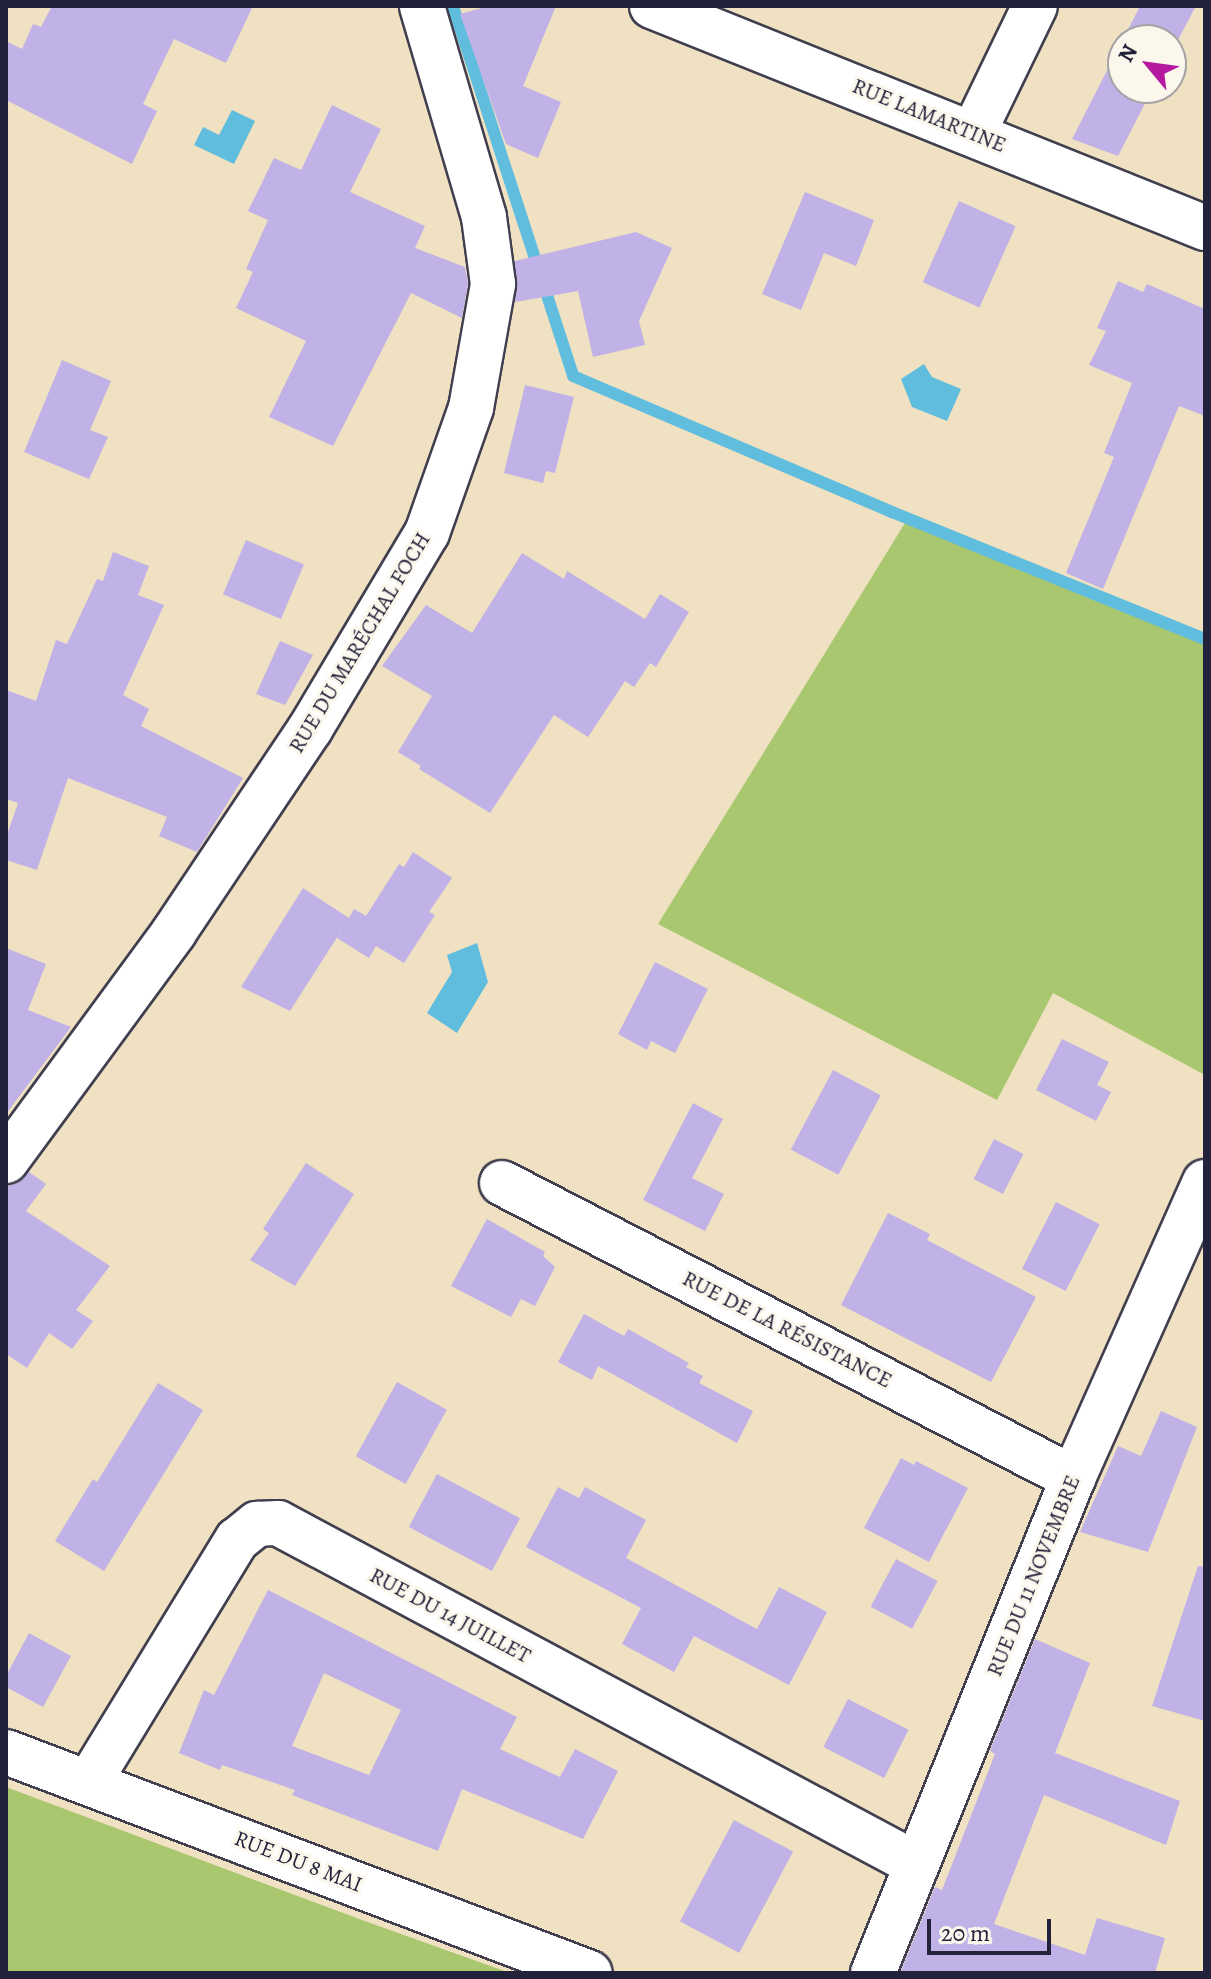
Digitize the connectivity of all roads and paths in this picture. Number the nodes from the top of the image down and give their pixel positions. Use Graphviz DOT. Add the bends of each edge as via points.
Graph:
graph roads {
  1 [pos="422,6"];
  2 [pos="652,6"];
  3 [pos="1035,6"];
  4 [pos="973,134"];
  5 [pos="1205,228"];
  6 [pos="6,1161"];
  7 [pos="1205,1182"];
  8 [pos="502,1183"];
  9 [pos="1073,1478"];
  10 [pos="6,1752"];
  11 [pos="89,1782"];
  12 [pos="914,1863"];
  13 [pos="590,1973"];
  14 [pos="873,1973"];
  1 -- 6 [label="street, RUE DU MARÉCHAL FOCH" via="484,217 493,284 471,408 427,533 268,792 174,932"];
  2 -- 4 [label="street, RUE LAMARTINE"];
  3 -- 4 [label="street"];
  4 -- 5 [label="street, RUE LAMARTINE"];
  7 -- 9 [label="street, RUE DU 11 NOVEMBRE"];
  8 -- 9 [label="street, RUE DE LA RÉSISTANCE"];
  9 -- 12 [label="street, RUE DU 11 NOVEMBRE"];
  10 -- 11 [label="street, RUE DU 8 MAI"];
  11 -- 12 [label="street, RUE DU 14 JUILLET" via="237,1540 257,1524 278,1523"];
  11 -- 13 [label="street, RUE DU 8 MAI"];
  12 -- 14 [label="street, RUE DU 11 NOVEMBRE"];
}
